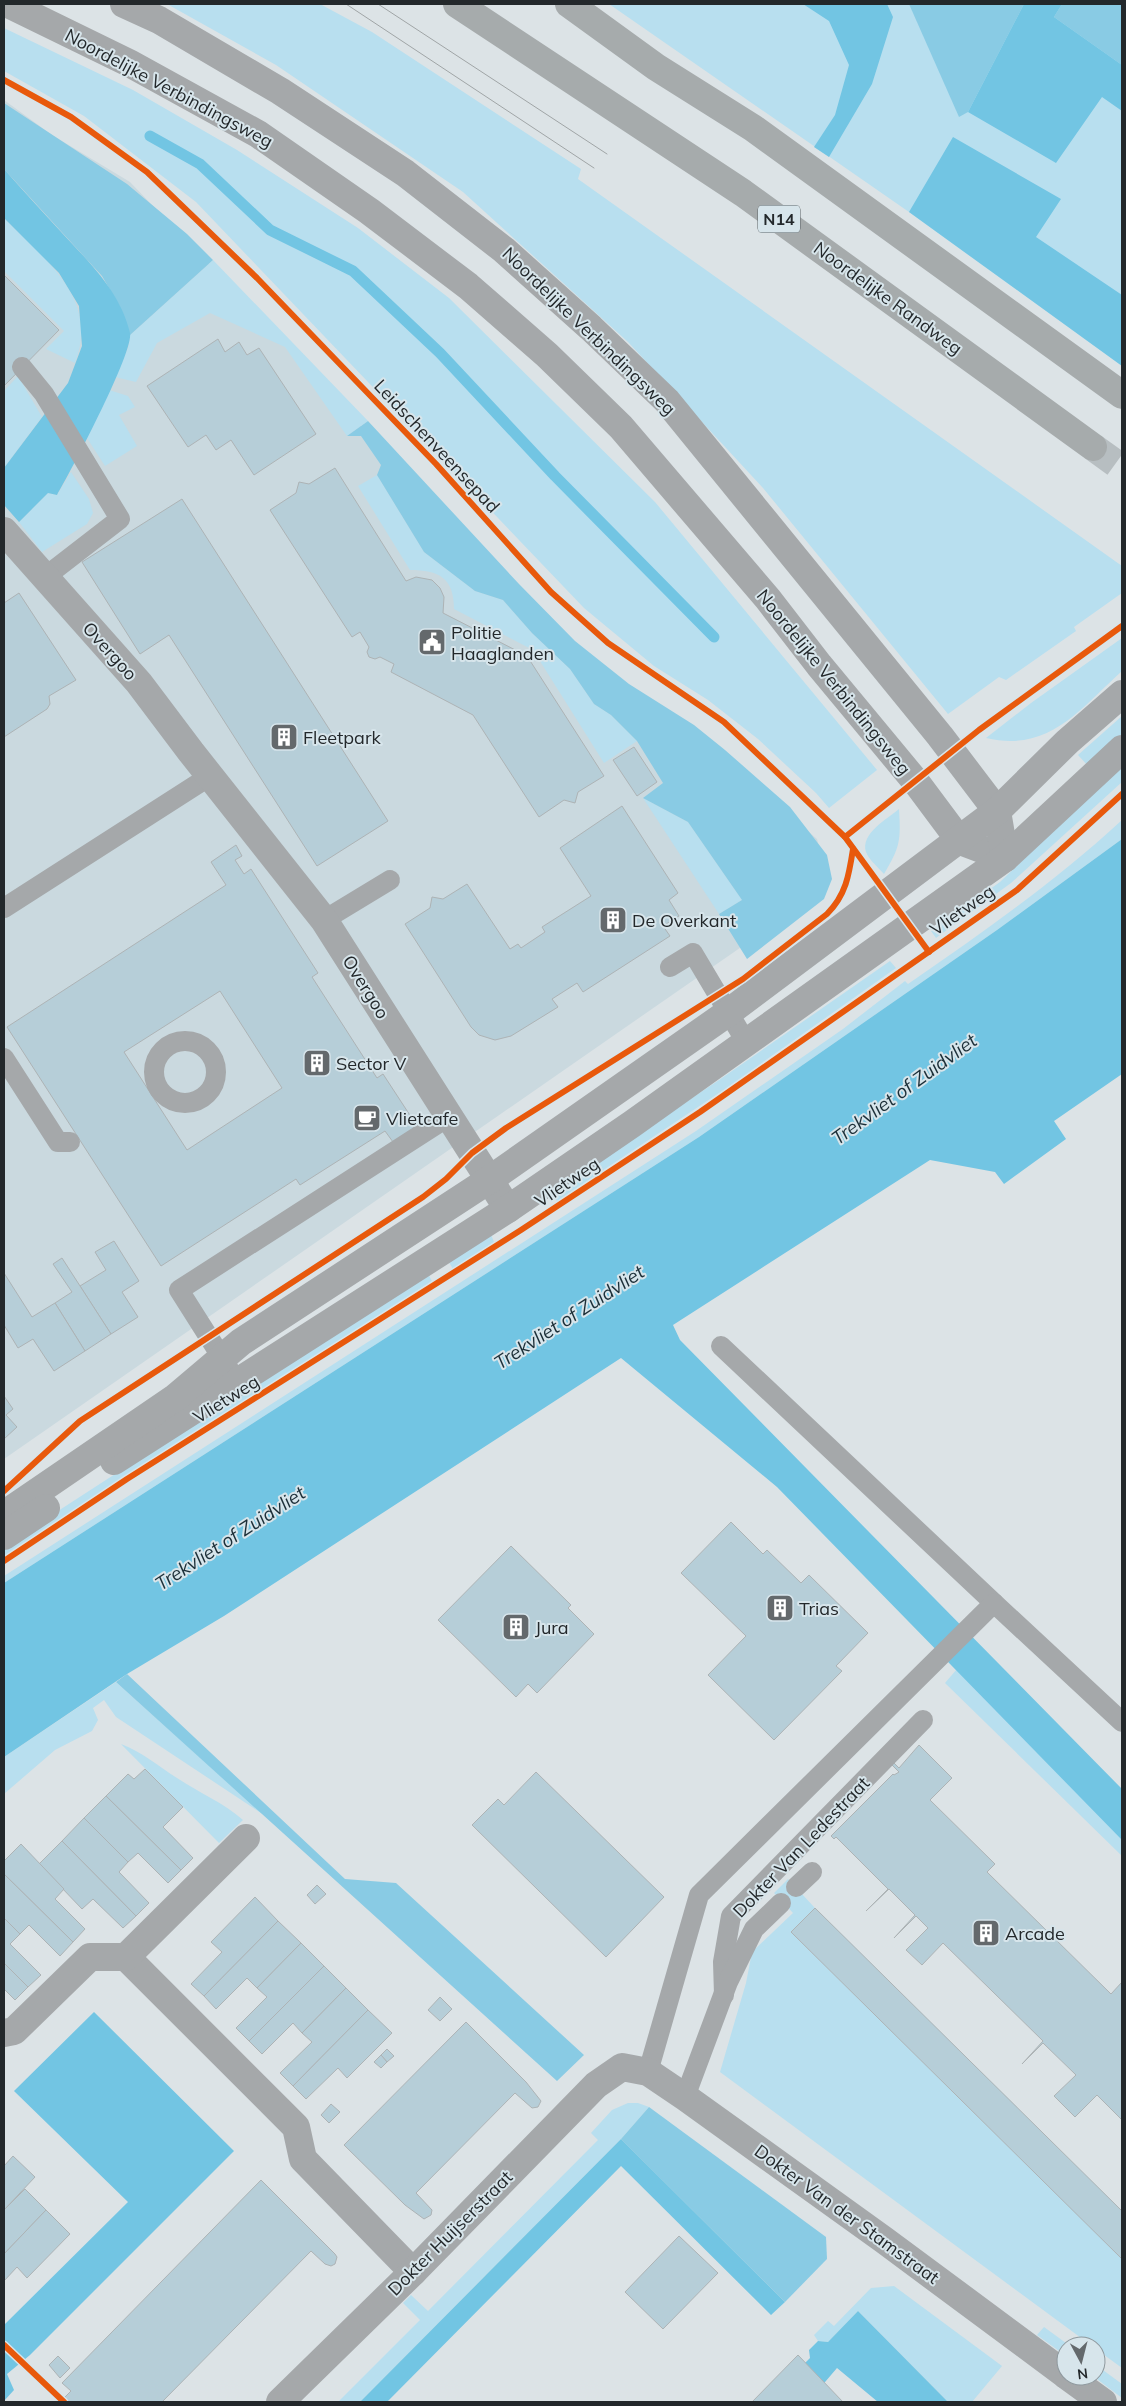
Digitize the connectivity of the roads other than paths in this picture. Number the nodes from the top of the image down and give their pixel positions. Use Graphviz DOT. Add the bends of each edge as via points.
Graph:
graph roads {
  1 [pos="8,4"];
  2 [pos="124,4"];
  3 [pos="457,4"];
  4 [pos="569,4"];
  5 [pos="22,367"];
  6 [pos="1122,395"];
  7 [pos="1092,446"];
  8 [pos="4,531"];
  9 [pos="45,577"];
  10 [pos="1122,694"];
  11 [pos="1122,749"];
  12 [pos="210,776"];
  13 [pos="997,811"];
  14 [pos="960,841"];
  15 [pos="1005,858"];
  16 [pos="390,880"];
  17 [pos="4,908"];
  18 [pos="324,920"];
  19 [pos="670,967"];
  20 [pos="729,1012"];
  21 [pos="746,1042"];
  22 [pos="4,1058"];
  23 [pos="448,1117"];
  24 [pos="70,1142"];
  25 [pos="489,1180"];
  26 [pos="508,1209"];
  27 [pos="722,1346"];
  28 [pos="222,1358"];
  29 [pos="238,1382"];
  30 [pos="4,1512"];
  31 [pos="4,1536"];
  32 [pos="994,1603"];
  33 [pos="923,1720"];
  34 [pos="1122,1722"];
  35 [pos="246,1838"];
  36 [pos="812,1872"];
  37 [pos="796,1888"];
  38 [pos="781,1903"];
  39 [pos="126,1957"];
  40 [pos="724,1995"];
  41 [pos="4,2033"];
  42 [pos="635,2070"];
  43 [pos="685,2097"];
  44 [pos="413,2272"];
  45 [pos="1056,2369"];
  46 [pos="1080,2386"];
  47 [pos="280,2402"];
  48 [pos="1103,2402"];
  1 -- 14 [label="street, Noordelijke Verbindingsweg" via="129,63 258,134 370,211 460,280 547,355 621,427 768,599"];
  2 -- 13 [label="street, Noordelijke Verbindingsweg" via="159,20 280,90 405,173 504,250 591,328 667,401 934,728"];
  3 -- 7 [label="main road, Noordelijke Randweg / N14" via="743,193"];
  4 -- 6 [label="main road" via="656,67 753,128"];
  5 -- 9 [label="lane" via="44,394 120,519"];
  8 -- 9 [label="street, Overgoo"];
  9 -- 12 [label="street, Overgoo" via="139,683"];
  10 -- 13 [label="street, Vlietweg"];
  11 -- 15 [label="street, Vlietweg"];
  12 -- 17 [label="lane"];
  12 -- 18 [label="street, Overgoo"];
  13 -- 14 [label="street, Vlietweg"];
  13 -- 15 [label="street, Noordelijke Verbindingsweg"];
  14 -- 15 [label="street"];
  14 -- 20 [label="street, Vlietweg"];
  15 -- 21 [label="street, Vlietweg"];
  16 -- 18 [label="lane"];
  18 -- 23 [label="street, Overgoo"];
  19 -- 20 [label="lane" via="693,952"];
  20 -- 21 [label="lane"];
  20 -- 25 [label="street, Vlietweg"];
  21 -- 26 [label="street, Vlietweg"];
  22 -- 24 [label="lane" via="58,1142"];
  23 -- 25 [label="street, Overgoo"];
  23 -- 28 [label="lane" via="179,1290"];
  25 -- 26 [label="street, Overgoo"];
  25 -- 28 [label="street, Vlietweg" via="241,1342"];
  26 -- 29 [label="street, Vlietweg"];
  27 -- 32 [label="lane"];
  28 -- 29 [label="lane"];
  28 -- 30 [label="street, Vlietweg" via="176,1397"];
  29 -- 31 [label="street, Vlietweg"];
  32 -- 34 [label="lane"];
  32 -- 42 [label="lane" via="699,1895"];
  33 -- 40 [label="lane, Dokter Van Ledestraat" via="731,1916 723,1962"];
  35 -- 39 [label="street"];
  36 -- 37 [label="lane"];
  38 -- 40 [label="lane" via="754,1929"];
  39 -- 41 [label="street" via="90,1957 14,2032"];
  39 -- 44 [label="street" via="296,2127 303,2160"];
  40 -- 43 [label="lane"];
  42 -- 43 [label="street, Dokter Van der Stamstraat"];
  42 -- 44 [label="street, Dokter Huijserstraat" via="596,2085"];
  43 -- 45 [label="street, Dokter Van der Stamstraat"];
  44 -- 47 [label="street, Dokter Huijserstraat"];
  46 -- 48 [label="street, Dokter Van der Stamstraat"];
}
